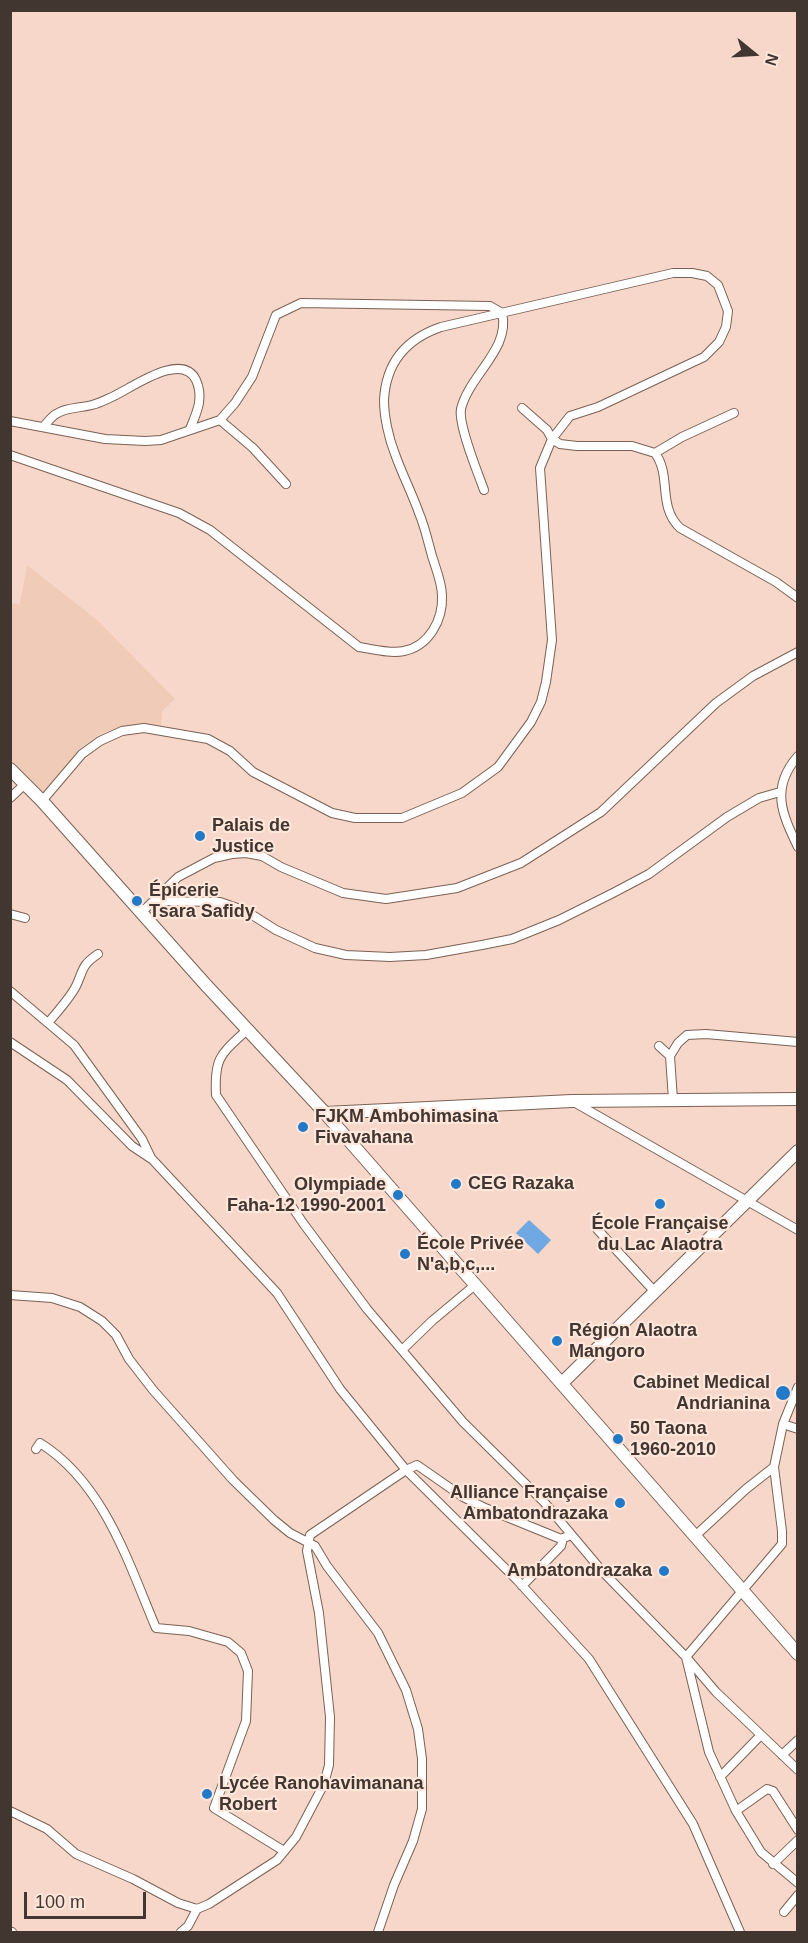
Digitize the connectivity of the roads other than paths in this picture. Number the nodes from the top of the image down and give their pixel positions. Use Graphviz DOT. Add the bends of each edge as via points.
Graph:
graph roads {
  1 [pos="502,313"];
  2 [pos="522,408"];
  3 [pos="734,414"];
  4 [pos="220,420"];
  5 [pos="10,421"];
  6 [pos="43,427"];
  7 [pos="190,429"];
  8 [pos="552,439"];
  9 [pos="655,453"];
  10 [pos="10,455"];
  11 [pos="286,484"];
  12 [pos="484,490"];
  13 [pos="798,598"];
  14 [pos="798,652"];
  15 [pos="798,756"];
  16 [pos="10,769"];
  17 [pos="24,784"];
  18 [pos="780,792"];
  19 [pos="10,798"];
  20 [pos="42,801"];
  21 [pos="798,847"];
  22 [pos="156,901"];
  23 [pos="142,912"];
  24 [pos="10,915"];
  25 [pos="25,918"];
  26 [pos="98,954"];
  27 [pos="10,990"];
  28 [pos="48,1023"];
  29 [pos="247,1030"];
  30 [pos="10,1042"];
  31 [pos="798,1042"];
  32 [pos="659,1046"];
  33 [pos="670,1056"];
  34 [pos="798,1099"];
  35 [pos="673,1100"];
  36 [pos="572,1101"];
  37 [pos="325,1113"];
  38 [pos="798,1151"];
  39 [pos="151,1158"];
  40 [pos="747,1202"];
  41 [pos="597,1229"];
  42 [pos="798,1230"];
  43 [pos="475,1285"];
  44 [pos="655,1292"];
  45 [pos="10,1295"];
  46 [pos="402,1350"];
  47 [pos="562,1383"];
  48 [pos="798,1387"];
  49 [pos="783,1424"];
  50 [pos="798,1429"];
  51 [pos="36,1449"];
  52 [pos="774,1467"];
  53 [pos="406,1470"];
  54 [pos="567,1537"];
  55 [pos="694,1537"];
  56 [pos="308,1542"];
  57 [pos="522,1586"];
  58 [pos="742,1591"];
  59 [pos="798,1654"];
  60 [pos="686,1657"];
  61 [pos="760,1736"];
  62 [pos="798,1740"];
  63 [pos="782,1755"];
  64 [pos="798,1770"];
  65 [pos="720,1777"];
  66 [pos="10,1811"];
  67 [pos="736,1811"];
  68 [pos="798,1830"];
  69 [pos="798,1840"];
  70 [pos="284,1851"];
  71 [pos="773,1864"];
  72 [pos="798,1883"];
  73 [pos="798,1895"];
  74 [pos="196,1909"];
  75 [pos="784,1912"];
  76 [pos="181,1932"];
  77 [pos="378,1932"];
  78 [pos="740,1932"];
  1 -- 4 [label="street" via="490,306 300,303 276,315 252,377"];
  1 -- 8 [label="street" via="674,273 707,276 718,285 725,299 726,327 719,342 704,357 570,416"];
  1 -- 10 [label="street" via="422,334 404,348 386,382 384,402 394,452 420,515 442,596 441,616 434,630 423,643 404,651 358,647 210,530 179,513"];
  1 -- 12 [label="street" via="500,343 477,375 461,410 467,445"];
  2 -- 8 [label="street"];
  3 -- 9 [label="street"];
  4 -- 7 [label="street"];
  4 -- 11 [label="street"];
  5 -- 6 [label="street"];
  6 -- 7 [label="street" via="105,439 145,441 161,440"];
  6 -- 7 [label="street" via="64,410 93,404 154,374 186,369 201,390"];
  8 -- 9 [label="street" via="560,444 632,446"];
  8 -- 20 [label="street" via="540,468 552,640 546,682 531,722 498,766 462,793 402,818 355,818 332,813 253,772 230,751 208,740 144,728 100,741 82,754"];
  9 -- 13 [label="street" via="661,464 671,520"];
  14 -- 22 [label="street" via="753,676 716,703 602,812 521,863 457,888 386,899 342,892 262,856 244,853 214,858 178,877"];
  15 -- 18 [label="street"];
  16 -- 17 [label="main road"];
  17 -- 19 [label="street"];
  17 -- 20 [label="main road"];
  18 -- 21 [label="street" via="780,805"];
  18 -- 22 [label="street" via="759,798 649,874 559,920 512,939 426,955 346,955 315,948 246,911 220,902"];
  20 -- 23 [label="main road"];
  22 -- 23 [label="street"];
  23 -- 29 [label="main road"];
  24 -- 25 [label="street"];
  26 -- 28 [label="street" via="88,961 77,985"];
  27 -- 28 [label="street"];
  28 -- 39 [label="street" via="74,1045 104,1084"];
  29 -- 37 [label="main road"];
  29 -- 46 [label="street" via="221,1054 215,1077 216,1095 303,1223"];
  30 -- 39 [label="street" via="68,1080 132,1146"];
  31 -- 33 [label="street" via="687,1035"];
  32 -- 33 [label="street"];
  33 -- 35 [label="street"];
  34 -- 35 [label="main road"];
  35 -- 36 [label="main road"];
  36 -- 37 [label="main road"];
  36 -- 40 [label="street"];
  37 -- 43 [label="main road"];
  38 -- 40 [label="main road"];
  39 -- 53 [label="street" via="277,1293 340,1389"];
  40 -- 42 [label="street"];
  40 -- 44 [label="main road"];
  41 -- 44 [label="street"];
  43 -- 46 [label="street"];
  43 -- 47 [label="main road"];
  44 -- 47 [label="main road"];
  45 -- 56 [label="street" via="52,1298 80,1307 102,1322 116,1335 153,1390 233,1480 274,1520"];
  46 -- 54 [label="street" via="463,1422 544,1502"];
  47 -- 55 [label="main road"];
  48 -- 49 [label="street"];
  49 -- 50 [label="street"];
  49 -- 52 [label="street"];
  51 -- 70 [label="street" via="40,1443 56,1453 105,1512 156,1628 189,1631 228,1642 241,1653 248,1671 246,1721 214,1809"];
  52 -- 55 [label="street"];
  52 -- 58 [label="street" via="782,1544"];
  53 -- 54 [label="street" via="417,1465 485,1508 561,1539"];
  53 -- 56 [label="street" via="310,1535"];
  53 -- 57 [label="street"];
  54 -- 57 [label="street"];
  54 -- 60 [label="street"];
  55 -- 58 [label="main road"];
  56 -- 70 [label="street" via="328,1706 329,1765 314,1806"];
  56 -- 77 [label="street" via="315,1546 378,1633 406,1690 418,1729 422,1809"];
  57 -- 78 [label="street" via="589,1659 663,1775 693,1824"];
  58 -- 59 [label="main road"];
  58 -- 60 [label="street"];
  60 -- 61 [label="street"];
  60 -- 65 [label="street" via="709,1752"];
  61 -- 63 [label="street"];
  61 -- 65 [label="street"];
  62 -- 63 [label="street"];
  63 -- 64 [label="street"];
  65 -- 67 [label="street"];
  66 -- 74 [label="street" via="47,1829 76,1854"];
  67 -- 68 [label="street" via="767,1789 773,1791"];
  67 -- 71 [label="street"];
  69 -- 71 [label="street"];
  70 -- 74 [label="street" via="277,1860"];
  71 -- 72 [label="street"];
  73 -- 75 [label="street"];
  74 -- 76 [label="street"];
}
